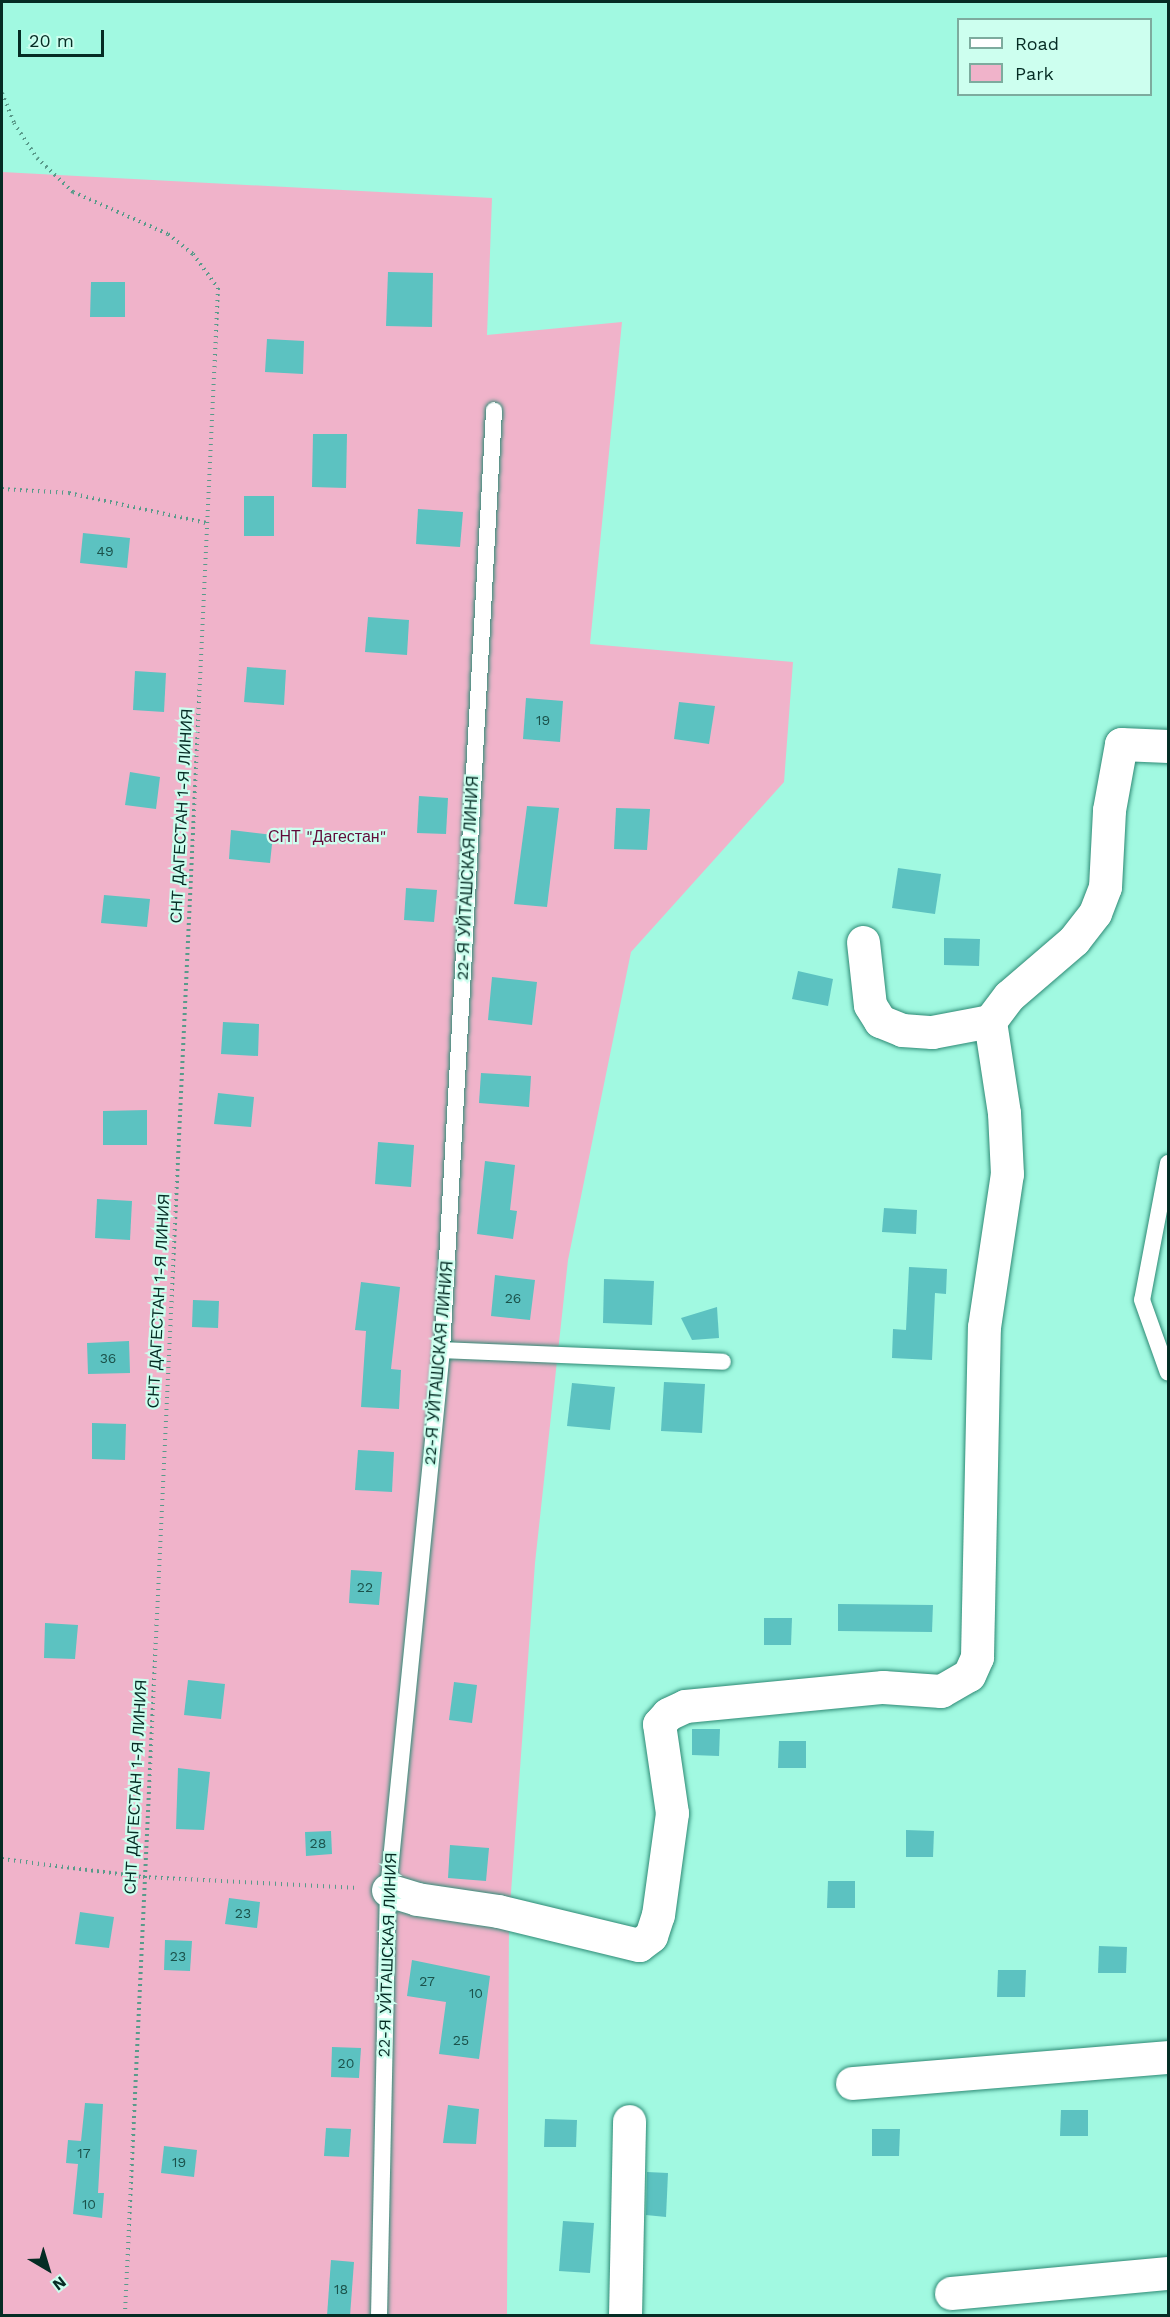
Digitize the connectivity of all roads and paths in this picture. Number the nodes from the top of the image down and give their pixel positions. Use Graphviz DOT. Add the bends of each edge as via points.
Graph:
graph roads {
  1 [pos="2,93"];
  2 [pos="494,410"];
  3 [pos="2,489"];
  4 [pos="207,523"];
  5 [pos="1168,746"];
  6 [pos="863,942"];
  7 [pos="990,1021"];
  8 [pos="1168,1163"];
  9 [pos="442,1350"];
  10 [pos="723,1362"];
  11 [pos="1168,1373"];
  12 [pos="2,1859"];
  13 [pos="143,1877"];
  14 [pos="388,1890"];
  15 [pos="1168,2057"];
  16 [pos="852,2083"];
  17 [pos="629,2121"];
  18 [pos="1168,2273"];
  19 [pos="951,2293"];
  20 [pos="125,2316"];
  21 [pos="379,2316"];
  22 [pos="626,2316"];
  1 -- 4 [label="path, СНТ ДАГЕСТАН 1-Я ЛИНИЯ" via="14,123 37,158 73,192 168,234 193,254 218,288"];
  2 -- 9 [label="lane, 22-Я УЙТАШСКАЯ ЛИНИЯ"];
  3 -- 4 [label="path" via="69,493"];
  4 -- 13 [label="path, СНТ ДАГЕСТАН 1-Я ЛИНИЯ"];
  5 -- 7 [label="street" via="1122,744 1109,810 1106,887 1095,913 1074,940 1009,996"];
  6 -- 7 [label="street" via="870,1005 880,1021 902,1030 932,1032"];
  7 -- 14 [label="street" via="1004,1113 1007,1174 984,1327 977,1656 969,1675 941,1691 883,1687 685,1706 668,1714 659,1724 672,1813 658,1915 651,1936 639,1945 498,1911 417,1899"];
  8 -- 11 [label="lane" via="1142,1300"];
  9 -- 10 [label="lane"];
  9 -- 14 [label="lane, 22-Я УЙТАШСКАЯ ЛИНИЯ"];
  12 -- 13 [label="path"];
  13 -- 14 [label="path"];
  13 -- 20 [label="path, СНТ ДАГЕСТАН 1-Я ЛИНИЯ"];
  14 -- 21 [label="lane, 22-Я УЙТАШСКАЯ ЛИНИЯ"];
  15 -- 16 [label="street"];
  17 -- 22 [label="street"];
  18 -- 19 [label="street"];
}
